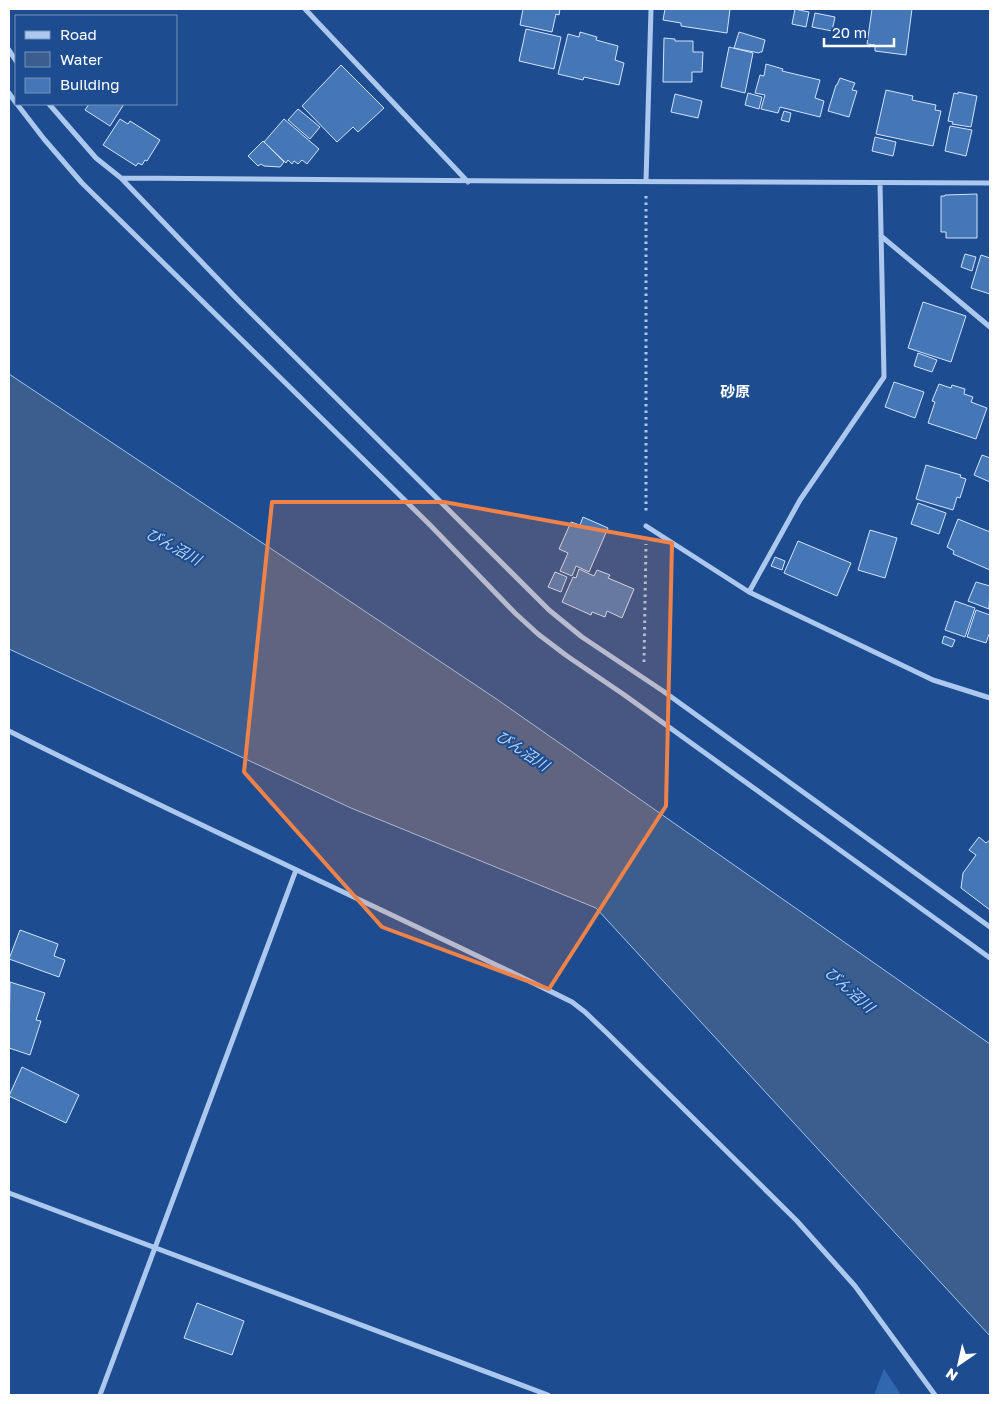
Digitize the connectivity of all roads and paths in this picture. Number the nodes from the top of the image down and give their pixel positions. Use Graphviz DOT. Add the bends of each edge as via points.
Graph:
graph roads {
  1 [pos="305,9"];
  2 [pos="651,9"];
  3 [pos="18,105"];
  4 [pos="50,105"];
  5 [pos="121,178"];
  6 [pos="646,181"];
  7 [pos="468,182"];
  8 [pos="880,183"];
  9 [pos="990,184"];
  10 [pos="881,236"];
  11 [pos="990,328"];
  12 [pos="646,526"];
  13 [pos="749,592"];
  14 [pos="643,678"];
  15 [pos="990,698"];
  16 [pos="9,731"];
  17 [pos="296,870"];
  18 [pos="990,927"];
  19 [pos="990,958"];
  20 [pos="9,1193"];
  21 [pos="155,1248"];
  22 [pos="100,1395"];
  23 [pos="548,1395"];
  24 [pos="935,1395"];
  1 -- 7 [label="street"];
  2 -- 6 [label="street"];
  3 -- 19 [label="street" via="82,183 538,634"];
  4 -- 5 [label="street" via="96,158"];
  5 -- 7 [label="street"];
  5 -- 14 [label="street" via="238,300 549,610 582,638"];
  6 -- 7 [label="street"];
  6 -- 8 [label="street"];
  6 -- 12 [label="path"];
  8 -- 9 [label="street"];
  8 -- 10 [label="street"];
  10 -- 11 [label="street"];
  10 -- 13 [label="street" via="884,377 800,500"];
  12 -- 13 [label="street"];
  12 -- 14 [label="path"];
  13 -- 15 [label="street" via="933,680"];
  14 -- 18 [label="street"];
  16 -- 17 [label="street"];
  17 -- 21 [label="street"];
  17 -- 24 [label="street" via="461,947 572,1002 585,1012 797,1221 855,1286"];
  20 -- 21 [label="street"];
  21 -- 22 [label="street"];
  21 -- 23 [label="street"];
}
